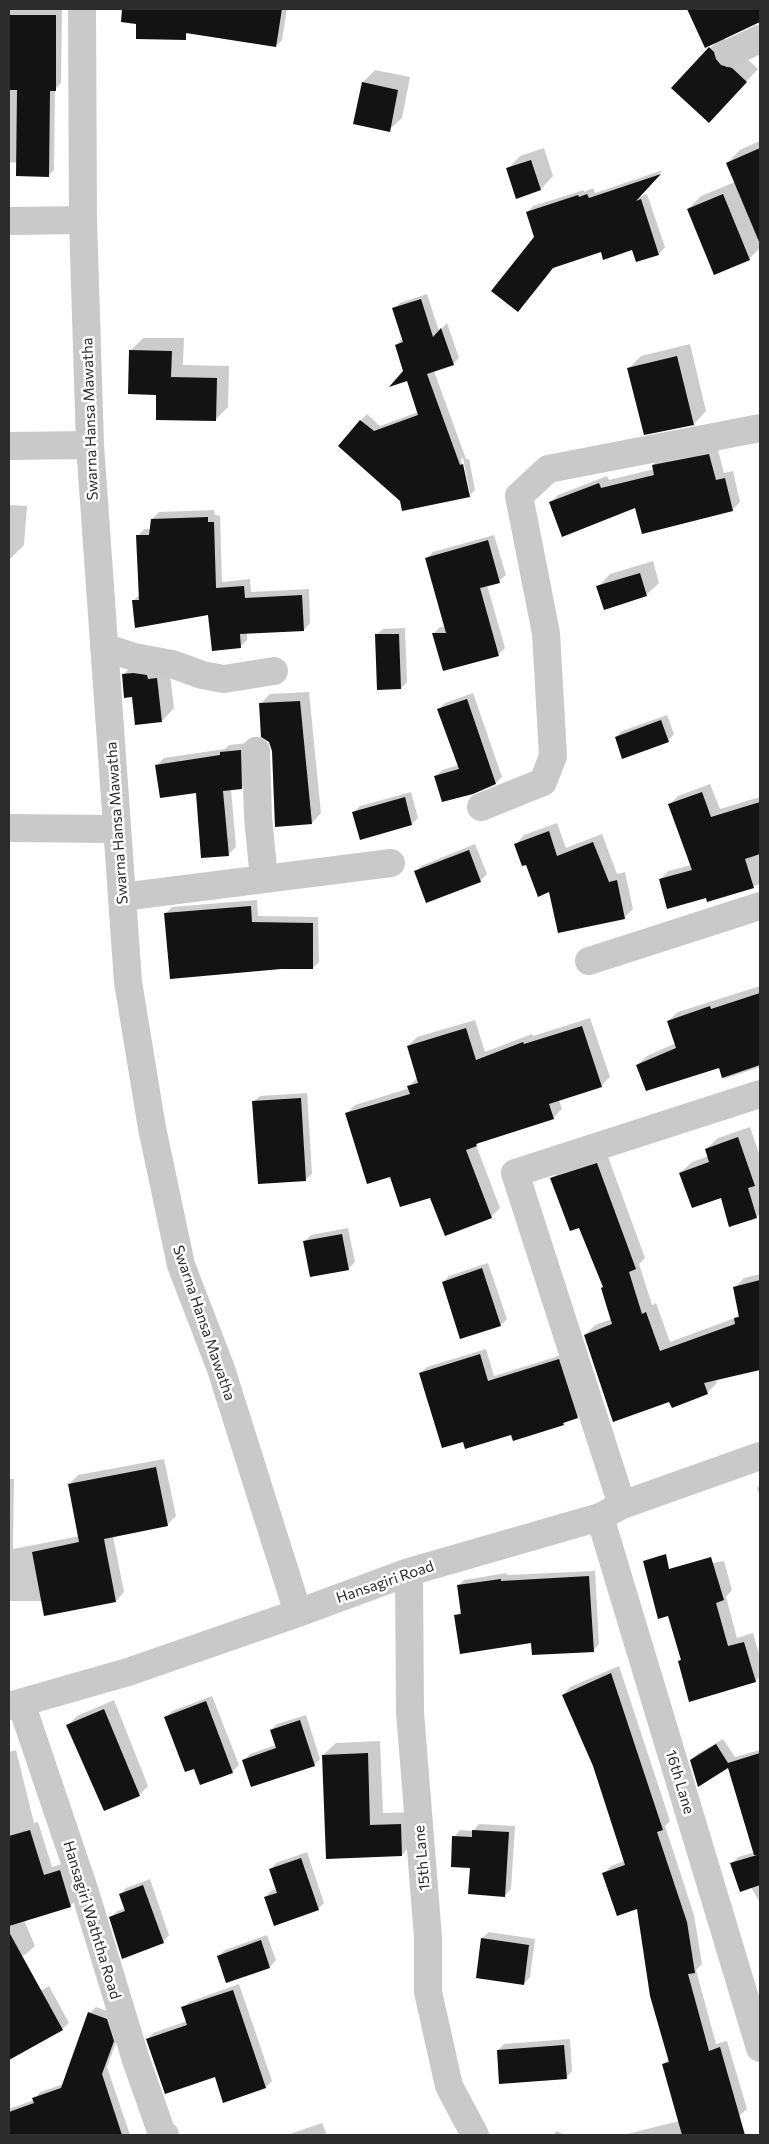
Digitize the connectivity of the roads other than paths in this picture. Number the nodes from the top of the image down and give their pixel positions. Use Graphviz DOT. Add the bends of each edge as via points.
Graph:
graph roads {
  1 [pos="82,9"];
  2 [pos="760,39"];
  3 [pos="730,53"];
  4 [pos="83,220"];
  5 [pos="9,221"];
  6 [pos="760,428"];
  7 [pos="90,445"];
  8 [pos="9,446"];
  9 [pos="104,647"];
  10 [pos="274,671"];
  11 [pos="256,751"];
  12 [pos="481,807"];
  13 [pos="9,828"];
  14 [pos="117,829"];
  15 [pos="391,863"];
  16 [pos="264,879"];
  17 [pos="122,897"];
  18 [pos="760,906"];
  19 [pos="589,961"];
  20 [pos="760,1094"];
  21 [pos="760,1456"];
  22 [pos="611,1511"];
  23 [pos="409,1572"];
  24 [pos="298,1613"];
  25 [pos="15,1704"];
  26 [pos="760,2048"];
  27 [pos="165,2135"];
  28 [pos="475,2135"];
  1 -- 4 [label="street, Swarna Hansa Mawatha"];
  2 -- 3 [label="street"];
  4 -- 5 [label="street"];
  4 -- 7 [label="street, Swarna Hansa Mawatha"];
  6 -- 12 [label="street" via="548,470 519,496 546,633 553,756 543,782"];
  7 -- 8 [label="street"];
  7 -- 9 [label="street, Swarna Hansa Mawatha"];
  9 -- 10 [label="street" via="224,679"];
  9 -- 14 [label="street, Swarna Hansa Mawatha"];
  11 -- 16 [label="street"];
  13 -- 14 [label="street"];
  14 -- 17 [label="street, Swarna Hansa Mawatha"];
  15 -- 16 [label="street"];
  16 -- 17 [label="street"];
  17 -- 24 [label="street, Swarna Hansa Mawatha" via="130,991 152,1128 181,1265 221,1369"];
  18 -- 19 [label="street"];
  20 -- 22 [label="street, 16th Lane" via="515,1173"];
  21 -- 22 [label="street, Hansagiri Road"];
  22 -- 23 [label="street, Hansagiri Road"];
  22 -- 26 [label="street, 16th Lane"];
  23 -- 24 [label="street, Hansagiri Road"];
  23 -- 28 [label="street, 15th Lane" via="410,1712 428,1937 428,1992 450,2086"];
  24 -- 25 [label="street, Hansagiri Road" via="128,1672"];
  25 -- 27 [label="street, Hansagiri Waththa Road" via="85,1892 136,2060"];
}
